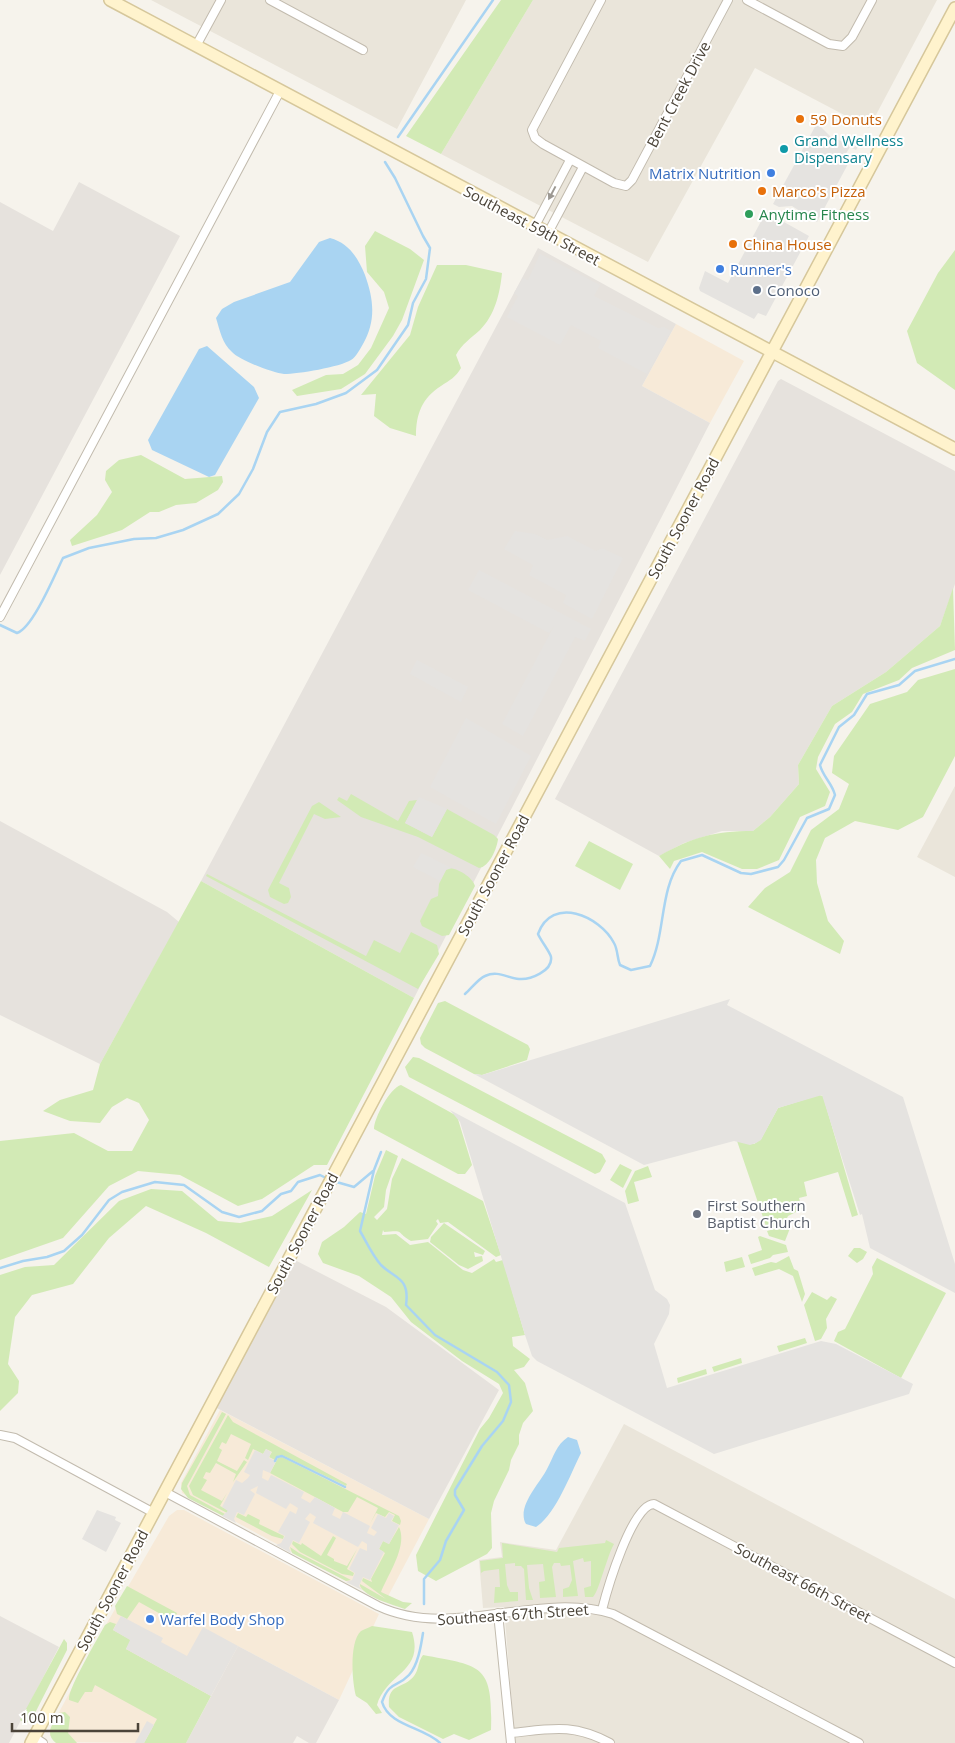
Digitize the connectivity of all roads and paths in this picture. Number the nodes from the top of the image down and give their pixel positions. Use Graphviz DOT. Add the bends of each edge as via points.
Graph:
graph roads {
  1 [pos="110,0"];
  2 [pos="221,0"];
  3 [pos="270,0"];
  4 [pos="601,0"];
  5 [pos="728,0"];
  6 [pos="748,0"];
  7 [pos="872,0"];
  8 [pos="955,8"];
  9 [pos="196,46"];
  10 [pos="363,50"];
  11 [pos="280,91"];
  12 [pos="570,160"];
  13 [pos="584,167"];
  14 [pos="535,226"];
  15 [pos="548,233"];
  16 [pos="771,353"];
  17 [pos="955,449"];
  18 [pos="0,618"];
  19 [pos="0,1435"];
  20 [pos="165,1492"];
  21 [pos="154,1513"];
  22 [pos="602,1610"];
  23 [pos="498,1613"];
  24 [pos="955,1662"];
  25 [pos="510,1733"];
  26 [pos="36,1741"];
  27 [pos="511,1743"];
  28 [pos="610,1743"];
  29 [pos="859,1743"];
  1 -- 9 [label="main road, Southeast 59th Street"];
  2 -- 9 [label="street"];
  3 -- 10 [label="street"];
  4 -- 12 [label="street" via="534,125 533,134 539,142"];
  5 -- 13 [label="street, Bent Creek Drive" via="632,180 626,186 619,185"];
  6 -- 7 [label="street" via="829,44 843,46 852,37"];
  8 -- 16 [label="main road, South Sooner Road"];
  9 -- 11 [label="main road, Southeast 59th Street"];
  11 -- 14 [label="main road, Southeast 59th Street"];
  11 -- 18 [label="street"];
  12 -- 13 [label="street"];
  12 -- 14 [label="street, one-way"];
  13 -- 15 [label="street"];
  14 -- 15 [label="main road, Southeast 59th Street"];
  15 -- 16 [label="main road, Southeast 59th Street"];
  16 -- 17 [label="main road, Southeast 59th Street"];
  16 -- 20 [label="main road, South Sooner Road"];
  19 -- 21 [label="street" via="15,1438"];
  20 -- 21 [label="main road, South Sooner Road"];
  20 -- 23 [label="street, Southeast 67th Street" via="390,1611 431,1620"];
  21 -- 26 [label="main road, South Sooner Road"];
  22 -- 23 [label="street, Southeast 67th Street" via="568,1608"];
  22 -- 24 [label="street, Southeast 66th Street" via="616,1560 641,1512 650,1504 660,1506"];
  22 -- 29 [label="street, Southeast 67th Street" via="629,1621"];
  23 -- 25 [label="street"];
  25 -- 27 [label="street"];
  25 -- 28 [label="street" via="572,1729 589,1732"];
}
